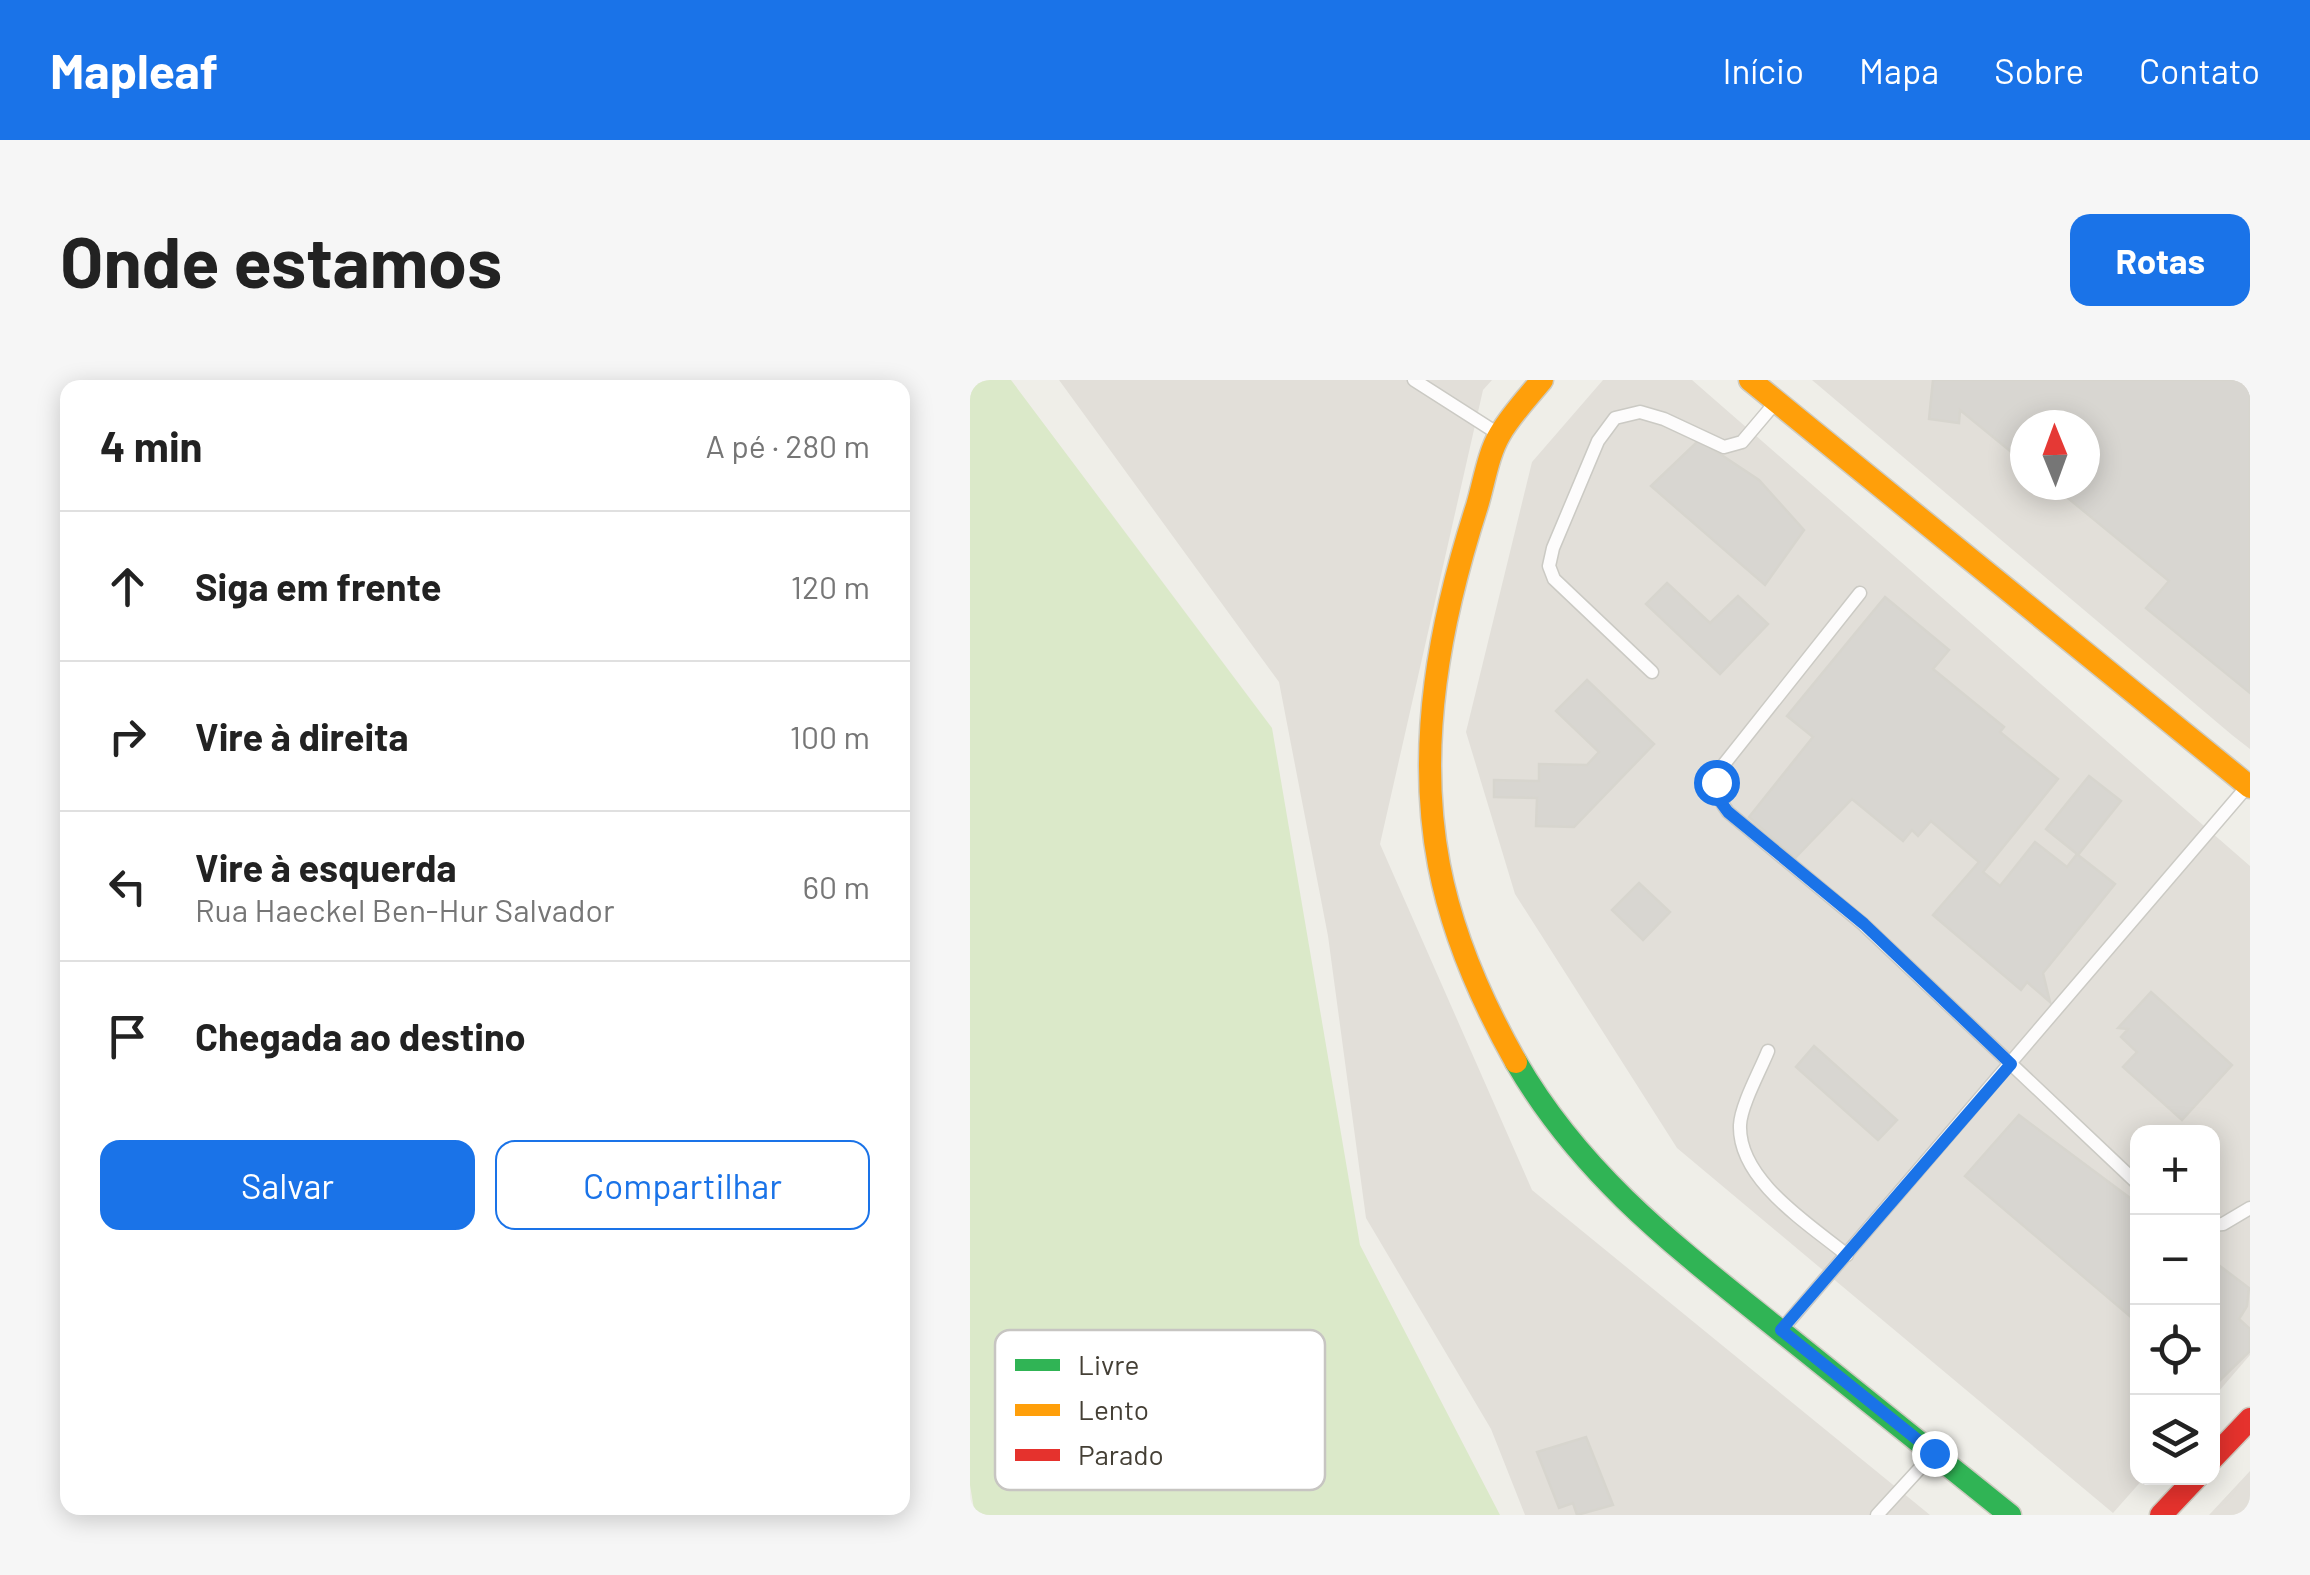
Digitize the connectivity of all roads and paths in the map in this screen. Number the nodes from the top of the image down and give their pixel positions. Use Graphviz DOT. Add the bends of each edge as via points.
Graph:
graph roads {
  1 [pos="1414,380"];
  2 [pos="1542,380"];
  3 [pos="1750,380"];
  4 [pos="1776,401"];
  5 [pos="1499,435"];
  6 [pos="1860,593"];
  7 [pos="1652,672"];
  8 [pos="2249,786"];
  9 [pos="1768,1051"];
  10 [pos="2011,1064"];
  11 [pos="2130,1176"];
  12 [pos="2250,1208"];
  13 [pos="2220,1224"];
  14 [pos="1847,1255"];
  15 [pos="1781,1330"];
  16 [pos="2250,1419"];
  17 [pos="2220,1451"];
  18 [pos="1934,1453"];
  19 [pos="2189,1485"];
  20 [pos="1877,1515"];
  21 [pos="2010,1515"];
  22 [pos="2161,1515"];
  1 -- 5 [label="lane"];
  2 -- 5 [label="street"];
  3 -- 4 [label="street"];
  4 -- 7 [label="lane" via="1742,442 1724,446 1640,412 1615,418 1598,441 1550,566 1554,580"];
  4 -- 8 [label="street"];
  5 -- 15 [label="street" via="1458,565 1436,668 1430,772 1439,865 1463,948 1494,1024 1538,1100 1590,1167 1667,1240"];
  6 -- 10 [label="lane" via="1721,768 1717,797"];
  8 -- 10 [label="lane"];
  9 -- 14 [label="lane" via="1740,1122 1742,1140 1771,1194"];
  10 -- 11 [label="lane"];
  10 -- 14 [label="lane"];
  12 -- 13 [label="lane"];
  14 -- 15 [label="lane"];
  15 -- 18 [label="street"];
  16 -- 17 [label="street"];
  18 -- 20 [label="lane"];
  18 -- 21 [label="street"];
  19 -- 22 [label="street"];
}
